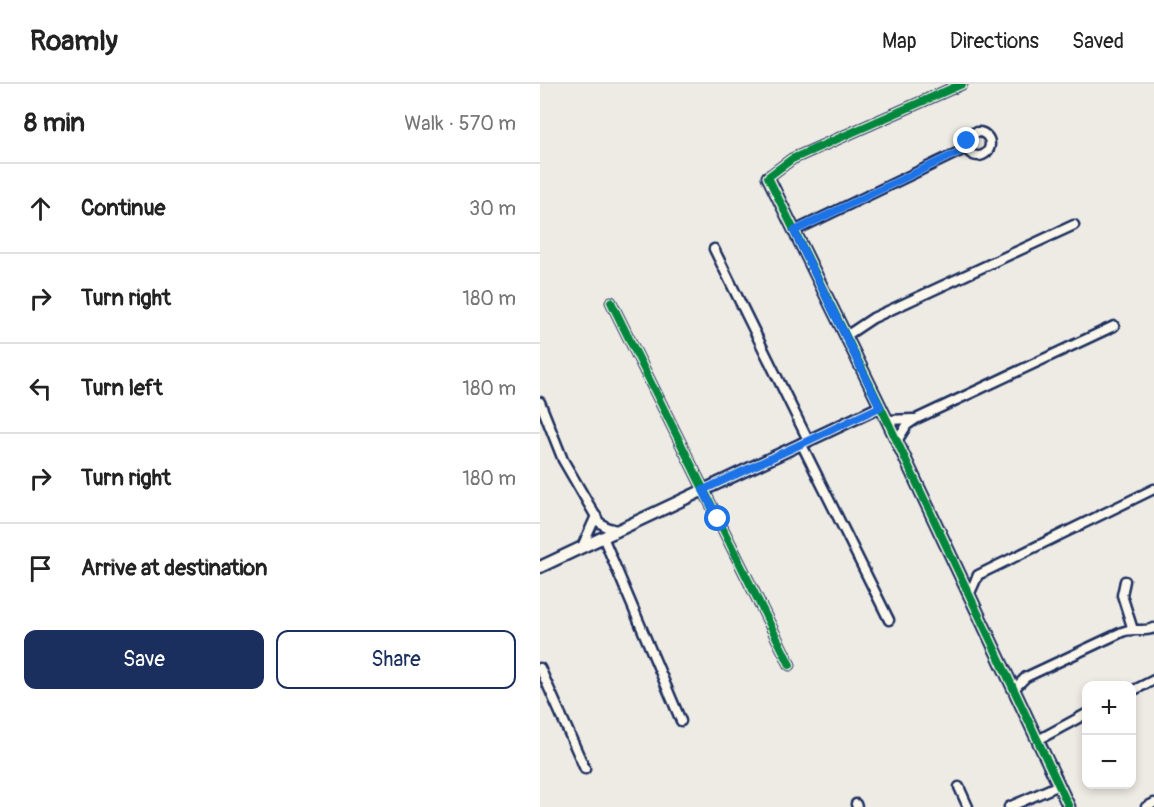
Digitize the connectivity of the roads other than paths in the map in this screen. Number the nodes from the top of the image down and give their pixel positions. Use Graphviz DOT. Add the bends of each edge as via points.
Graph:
graph roads {
  1 [pos="962,84"];
  2 [pos="967,148"];
  3 [pos="768,177"];
  4 [pos="1074,225"];
  5 [pos="794,231"];
  6 [pos="714,249"];
  7 [pos="611,302"];
  8 [pos="1114,326"];
  9 [pos="846,336"];
  10 [pos="540,402"];
  11 [pos="880,407"];
  12 [pos="916,419"];
  13 [pos="887,420"];
  14 [pos="897,441"];
  15 [pos="804,442"];
  16 [pos="1154,489"];
  17 [pos="703,490"];
  18 [pos="596,516"];
  19 [pos="617,530"];
  20 [pos="603,537"];
  21 [pos="582,547"];
  22 [pos="540,567"];
  23 [pos="958,572"];
  24 [pos="978,575"];
  25 [pos="1125,581"];
  26 [pos="969,595"];
  27 [pos="889,620"];
  28 [pos="1154,628"];
  29 [pos="1133,630"];
  30 [pos="790,665"];
  31 [pos="540,668"];
  32 [pos="1008,676"];
  33 [pos="1026,677"];
  34 [pos="1154,680"];
  35 [pos="1014,689"];
  36 [pos="1136,689"];
  37 [pos="1082,716"];
  38 [pos="681,722"];
  39 [pos="1038,740"];
  40 [pos="585,769"];
  41 [pos="1059,785"];
  42 [pos="958,787"];
  43 [pos="1154,803"];
  44 [pos="968,807"];
  45 [pos="1009,807"];
  46 [pos="1069,807"];
  47 [pos="1146,807"];
  1 -- 3 [label="street" via="792,159"];
  2 -- 5 [label="street"];
  3 -- 5 [label="street"];
  4 -- 9 [label="street" via="873,318"];
  5 -- 9 [label="street"];
  6 -- 15 [label="street"];
  7 -- 17 [label="street"];
  8 -- 12 [label="street"];
  9 -- 11 [label="street"];
  10 -- 18 [label="street" via="563,460"];
  11 -- 13 [label="street"];
  11 -- 15 [label="street"];
  12 -- 13 [label="street"];
  12 -- 14 [label="street"];
  13 -- 14 [label="street"];
  14 -- 23 [label="street"];
  15 -- 17 [label="street"];
  15 -- 27 [label="street"];
  16 -- 24 [label="street"];
  17 -- 19 [label="street"];
  17 -- 30 [label="street"];
  18 -- 19 [label="street" via="606,527"];
  18 -- 21 [label="street"];
  19 -- 20 [label="street"];
  20 -- 21 [label="street"];
  20 -- 38 [label="street"];
  21 -- 22 [label="street"];
  23 -- 24 [label="street"];
  23 -- 26 [label="street"];
  24 -- 26 [label="street"];
  25 -- 29 [label="street" via="1122,595"];
  26 -- 32 [label="street"];
  28 -- 29 [label="street"];
  29 -- 33 [label="street"];
  31 -- 40 [label="street"];
  32 -- 33 [label="street"];
  32 -- 35 [label="street"];
  33 -- 35 [label="street"];
  34 -- 36 [label="street"];
  35 -- 39 [label="street"];
  37 -- 39 [label="street"];
  39 -- 41 [label="street"];
  41 -- 45 [label="street"];
  41 -- 46 [label="street"];
  42 -- 44 [label="street"];
  43 -- 47 [label="street"];
}
